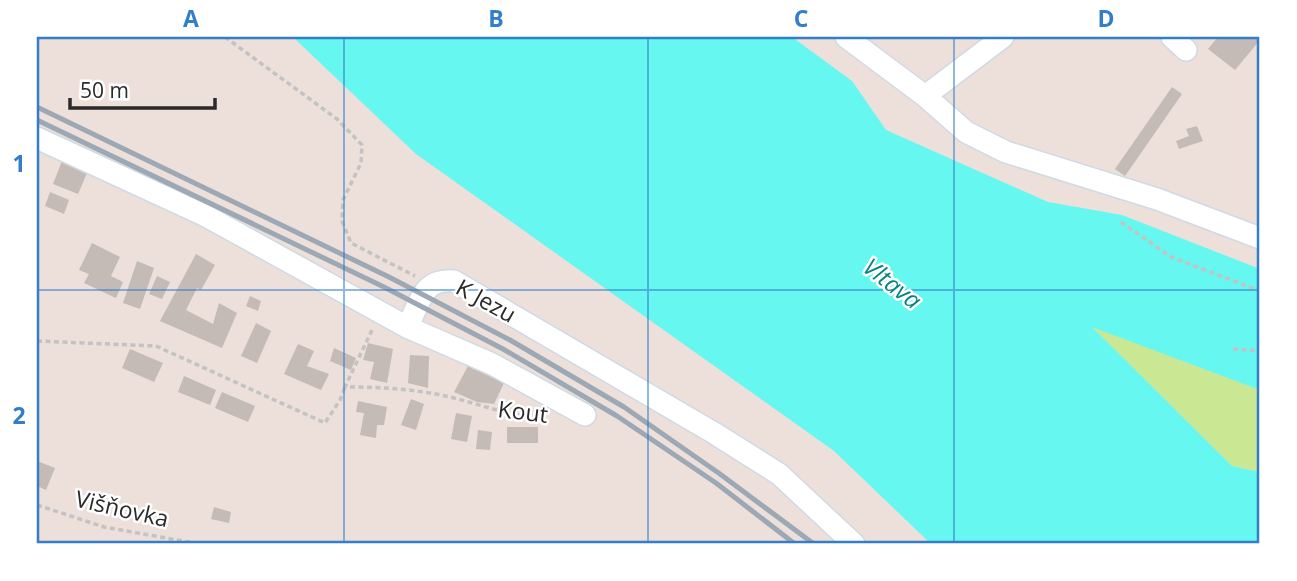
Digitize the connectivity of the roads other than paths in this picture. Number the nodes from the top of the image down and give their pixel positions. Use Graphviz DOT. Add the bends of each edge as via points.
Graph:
graph roads {
  1 [pos="846,37"];
  2 [pos="1003,37"];
  3 [pos="925,96"];
  4 [pos="37,138"];
  5 [pos="1260,238"];
  6 [pos="407,327"];
  7 [pos="585,415"];
  8 [pos="854,544"];
  1 -- 3 [label="street"];
  2 -- 3 [label="street"];
  3 -- 5 [label="street" via="966,132 1006,152 1157,199"];
  4 -- 6 [label="street" via="206,216"];
  6 -- 7 [label="street, Kout" via="492,364"];
  6 -- 8 [label="street, K Jezu" via="430,284 454,281 779,474"];
}
